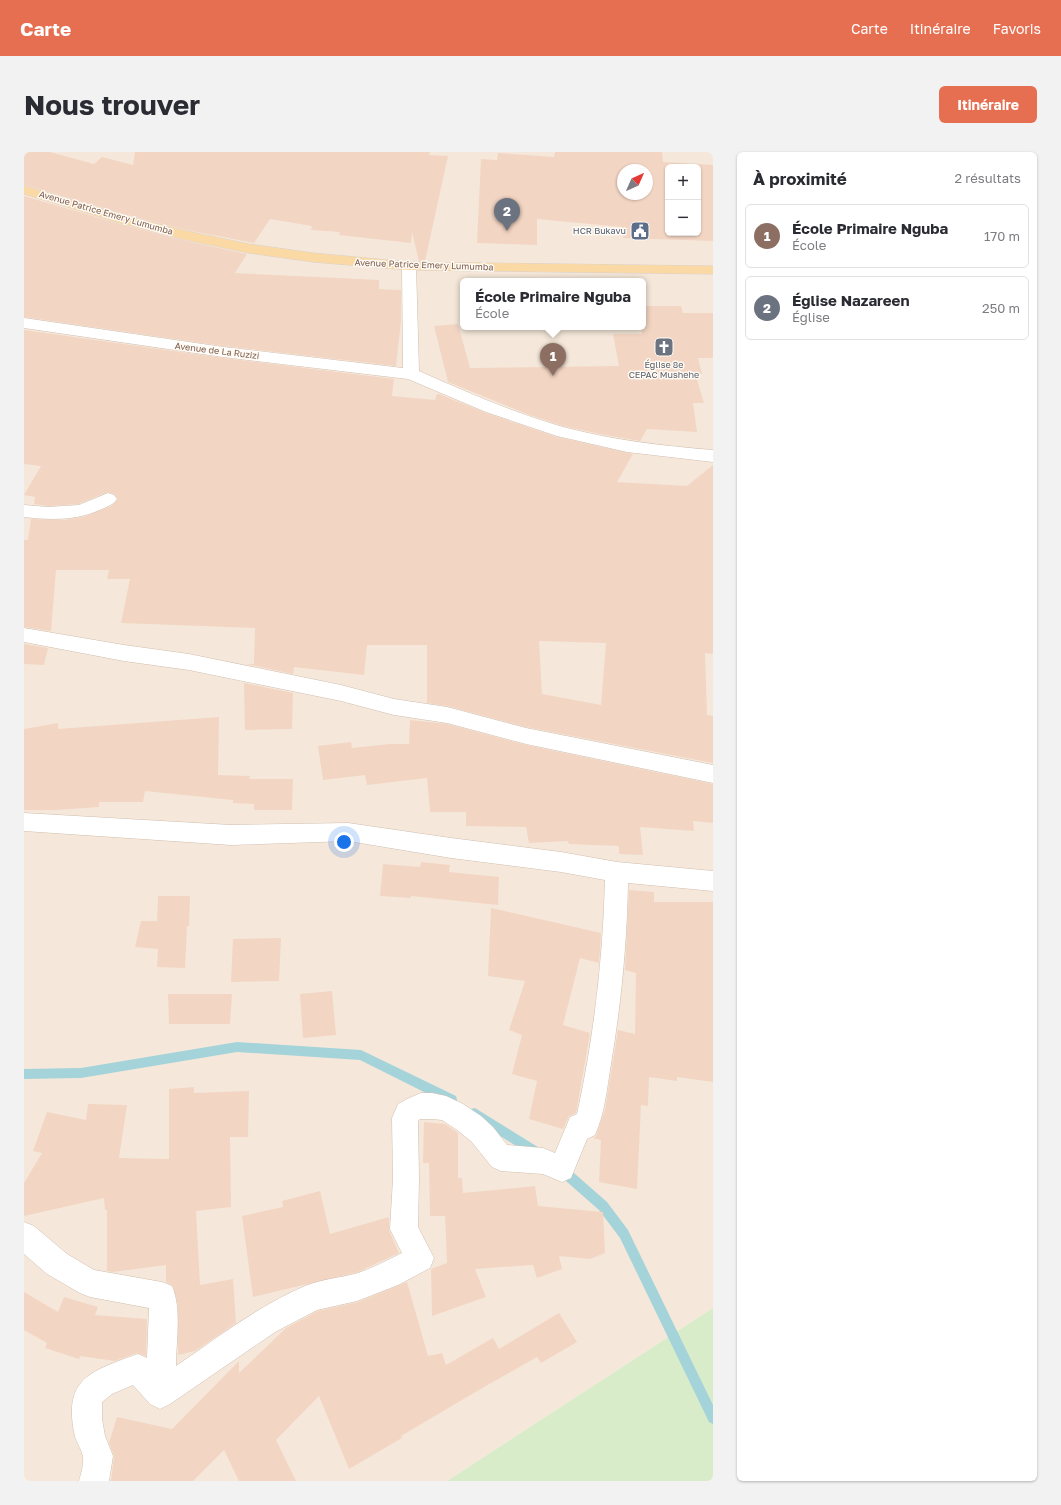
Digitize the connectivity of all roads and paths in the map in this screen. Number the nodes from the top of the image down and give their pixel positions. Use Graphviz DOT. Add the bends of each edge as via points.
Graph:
graph roads {
  1 [pos="24,190"];
  2 [pos="409,266"];
  3 [pos="713,270"];
  4 [pos="24,323"];
  5 [pos="412,374"];
  6 [pos="713,456"];
  7 [pos="108,499"];
  8 [pos="24,511"];
  9 [pos="24,635"];
  10 [pos="713,774"];
  11 [pos="24,822"];
  12 [pos="617,872"];
  13 [pos="713,881"];
  14 [pos="24,1236"];
  15 [pos="160,1394"];
  16 [pos="94,1481"];
  1 -- 2 [label="main road, Avenue Patrice Emery Lumumba" via="155,228 229,244 303,257"];
  2 -- 3 [label="main road, Avenue Patrice Emery Lumumba"];
  2 -- 5 [label="street"];
  4 -- 5 [label="street, Avenue de La Ruzizi" via="223,352"];
  5 -- 6 [label="street, Avenue de La Ruzizi" via="486,406 543,426 601,441 681,454"];
  7 -- 8 [label="street" via="82,511"];
  9 -- 10 [label="street" via="197,663 341,693 394,707 446,715 526,736"];
  11 -- 12 [label="street" via="231,835 348,832"];
  12 -- 13 [label="street"];
  12 -- 15 [label="street" via="616,940 604,1034 590,1113 586,1126 579,1126 562,1169 543,1161 500,1158 473,1126 443,1108 417,1106 407,1113 405,1118 404,1229 420,1258 388,1275 313,1297 265,1322"];
  14 -- 15 [label="street" via="57,1264 90,1283 162,1296"];
  15 -- 16 [label="street" via="138,1369 104,1381 92,1389 86,1407 90,1438 98,1456"];
}
